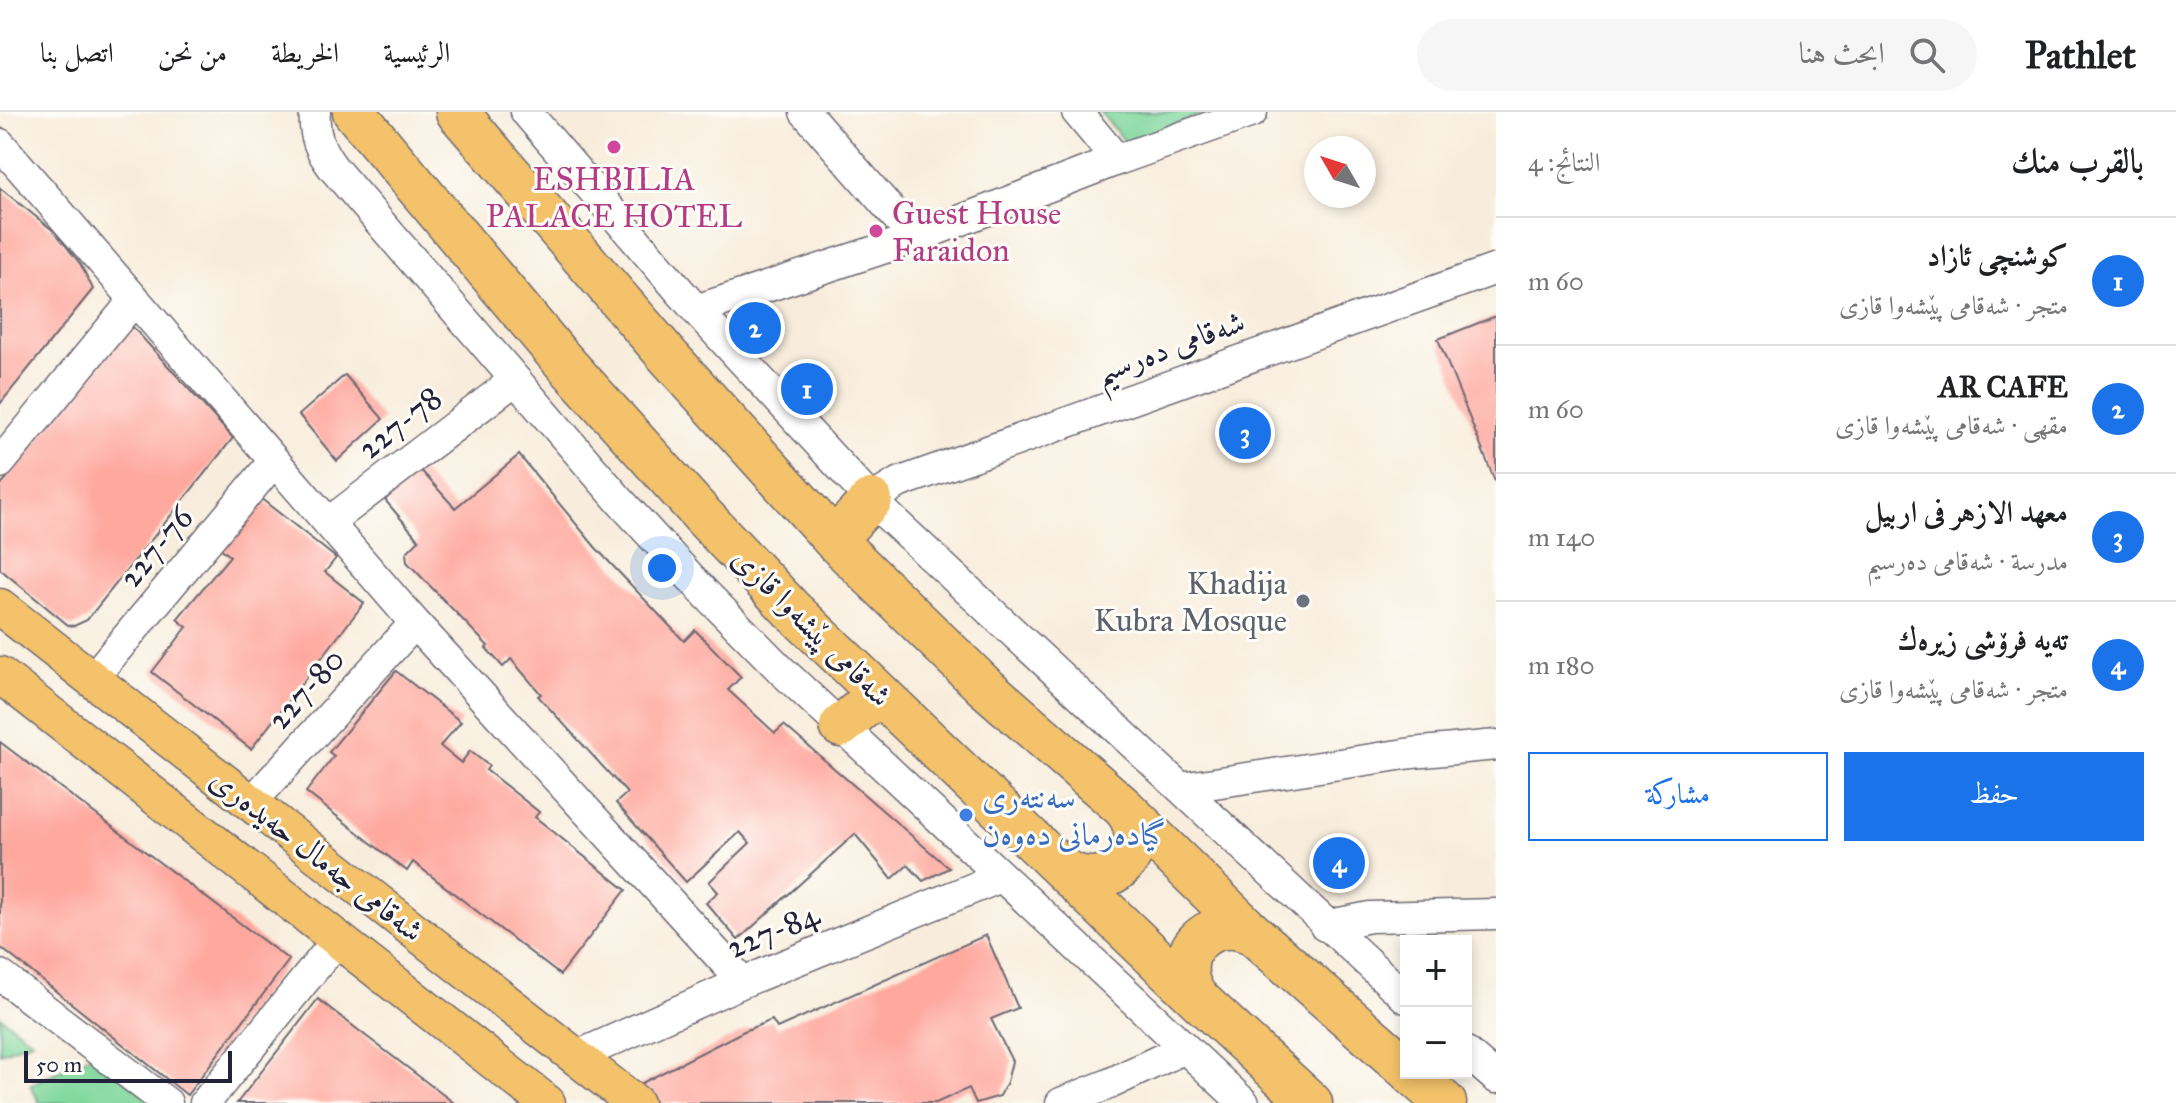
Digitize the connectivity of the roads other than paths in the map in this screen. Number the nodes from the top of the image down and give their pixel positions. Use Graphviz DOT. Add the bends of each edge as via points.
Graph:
graph roads {
  1 [pos="315,112"];
  2 [pos="354,112"];
  3 [pos="457,112"];
  4 [pos="526,112"];
  5 [pos="805,112"];
  6 [pos="1077,112"];
  7 [pos="1252,112"];
  8 [pos="0,144"];
  9 [pos="1117,160"];
  10 [pos="915,238"];
  11 [pos="1496,269"];
  12 [pos="135,299"];
  13 [pos="696,310"];
  14 [pos="515,380"];
  15 [pos="274,461"];
  16 [pos="0,463"];
  17 [pos="871,500"];
  18 [pos="328,523"];
  19 [pos="834,540"];
  20 [pos="0,607"];
  21 [pos="415,623"];
  22 [pos="0,675"];
  23 [pos="92,679"];
  24 [pos="878,695"];
  25 [pos="841,726"];
  26 [pos="1496,745"];
  27 [pos="1181,788"];
  28 [pos="251,803"];
  29 [pos="1123,807"];
  30 [pos="1062,868"];
  31 [pos="1001,877"];
  32 [pos="1496,914"];
  33 [pos="1325,926"];
  34 [pos="1253,934"];
  35 [pos="339,938"];
  36 [pos="0,975"];
  37 [pos="743,982"];
  38 [pos="1400,993"];
  39 [pos="1197,998"];
  40 [pos="1185,1048"];
  41 [pos="575,1057"];
  42 [pos="1472,1057"];
  43 [pos="1400,1063"];
  44 [pos="1496,1078"];
  45 [pos="1418,1079"];
  46 [pos="1110,1093"];
  47 [pos="167,1103"];
  48 [pos="205,1103"];
  49 [pos="547,1103"];
  50 [pos="635,1103"];
  51 [pos="1061,1103"];
  52 [pos="1244,1103"];
  53 [pos="1311,1103"];
  54 [pos="1445,1103"];
  1 -- 14 [label="street" via="323,155"];
  2 -- 24 [label="highway, شەقامی پێشەوا قازی" via="557,354 703,516"];
  3 -- 19 [label="highway"];
  4 -- 13 [label="street"];
  5 -- 10 [label="street"];
  6 -- 9 [label="street"];
  7 -- 9 [label="street"];
  8 -- 12 [label="street"];
  9 -- 10 [label="street"];
  10 -- 13 [label="street"];
  11 -- 17 [label="street, شەقامی دەرسیم" via="898,483"];
  12 -- 15 [label="street"];
  12 -- 16 [label="street"];
  13 -- 17 [label="street"];
  14 -- 18 [label="street, 227-78"];
  14 -- 25 [label="street" via="704,592"];
  15 -- 18 [label="street"];
  15 -- 23 [label="street, 227-76"];
  17 -- 19 [label="highway"];
  17 -- 27 [label="street"];
  18 -- 21 [label="street"];
  19 -- 29 [label="highway" via="983,685"];
  20 -- 23 [label="main road, شەقامی جەمال حەیدەری"];
  21 -- 28 [label="street, 227-80"];
  21 -- 37 [label="street"];
  22 -- 35 [label="main road, شەقامی جەمال حەیدەری"];
  23 -- 28 [label="main road, شەقامی جەمال حەیدەری"];
  24 -- 25 [label="highway"];
  24 -- 30 [label="highway, شەقامی پێشەوا قازی"];
  25 -- 31 [label="street"];
  26 -- 27 [label="street"];
  27 -- 33 [label="street"];
  28 -- 41 [label="main road, شەقامی جەمال حەیدەری"];
  29 -- 30 [label="highway" via="1135,832 1134,847 1123,866 1111,875 1089,879"];
  29 -- 34 [label="highway"];
  30 -- 39 [label="highway, شەقامی پێشەوا قازی"];
  31 -- 37 [label="street, 227-84"];
  31 -- 40 [label="street"];
  32 -- 33 [label="street" via="1370,917"];
  33 -- 38 [label="street"];
  34 -- 39 [label="highway" via="1226,926 1198,940 1186,968"];
  34 -- 43 [label="highway"];
  35 -- 48 [label="street"];
  35 -- 49 [label="main road, شەقامی جەمال حەیدەری"];
  36 -- 47 [label="street"];
  37 -- 41 [label="street, 227-84"];
  39 -- 53 [label="highway, شەقامی پێشەوا قازی"];
  40 -- 46 [label="street"];
  40 -- 52 [label="street"];
  41 -- 50 [label="main road, شەقامی جەمال حەیدەری"];
  42 -- 44 [label="street"];
  45 -- 54 [label="highway"];
  46 -- 51 [label="street"];
}
